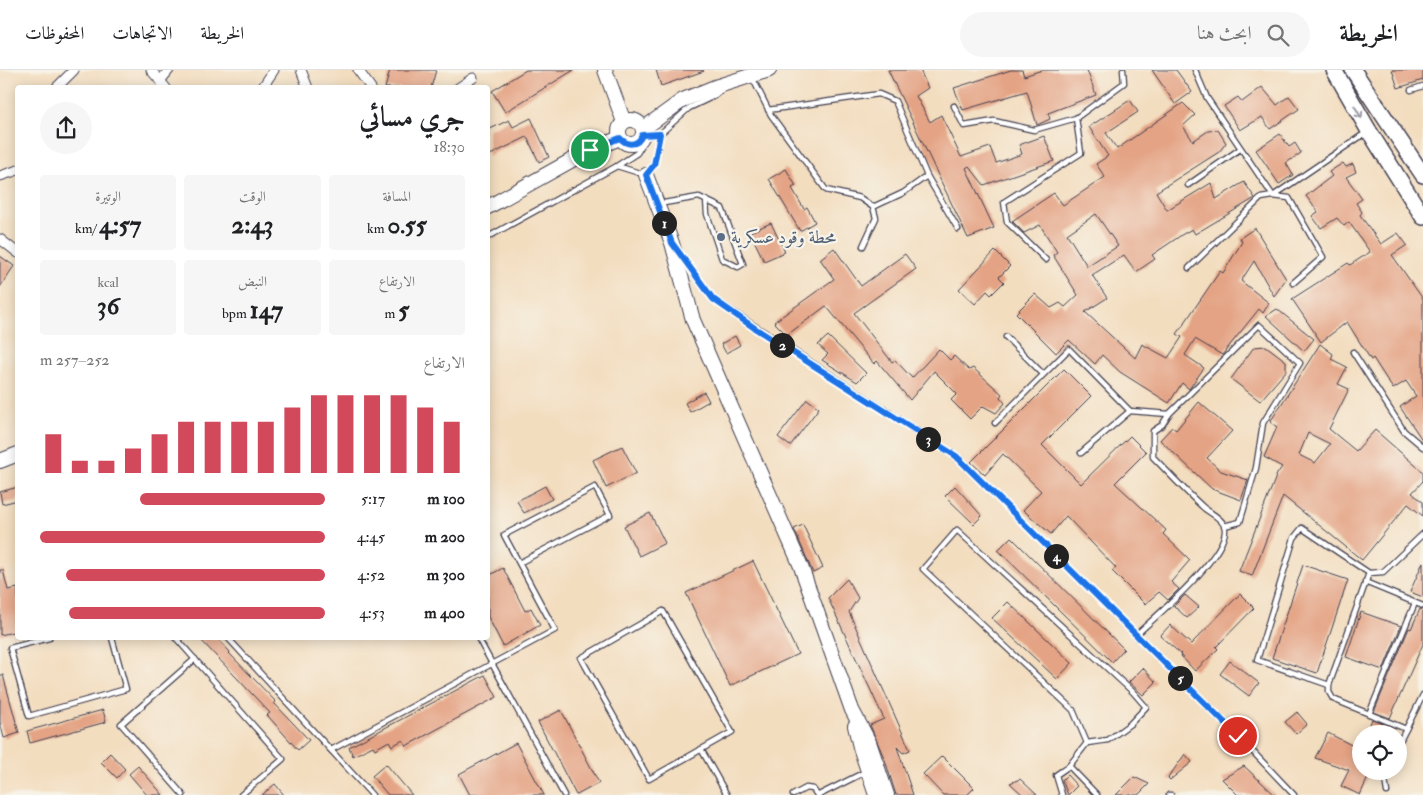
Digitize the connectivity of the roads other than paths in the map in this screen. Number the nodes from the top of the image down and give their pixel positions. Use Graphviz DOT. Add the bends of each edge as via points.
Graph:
graph roads {
  1 [pos="74,70"];
  2 [pos="151,70"];
  3 [pos="169,70"];
  4 [pos="274,70"];
  5 [pos="301,70"];
  6 [pos="358,70"];
  7 [pos="605,70"];
  8 [pos="614,70"];
  9 [pos="769,70"];
  10 [pos="1123,70"];
  11 [pos="1195,70"];
  12 [pos="1334,70"];
  13 [pos="1353,70"];
  14 [pos="751,76"];
  15 [pos="473,78"];
  16 [pos="730,82"];
  17 [pos="163,84"];
  18 [pos="59,85"];
  19 [pos="264,85"];
  20 [pos="307,85"];
  21 [pos="369,85"];
  22 [pos="462,85"];
  23 [pos="1423,86"];
  24 [pos="1411,90"];
  25 [pos="954,106"];
  26 [pos="768,110"];
  27 [pos="1076,118"];
  28 [pos="638,128"];
  29 [pos="1368,131"];
  30 [pos="660,134"];
  31 [pos="620,138"];
  32 [pos="1240,149"];
  33 [pos="617,166"];
  34 [pos="15,171"];
  35 [pos="646,175"];
  36 [pos="1423,175"];
  37 [pos="0,176"];
  38 [pos="927,176"];
  39 [pos="1188,185"];
  40 [pos="1273,196"];
  41 [pos="706,200"];
  42 [pos="657,204"];
  43 [pos="490,206"];
  44 [pos="873,207"];
  45 [pos="1423,217"];
  46 [pos="958,229"];
  47 [pos="490,236"];
  48 [pos="0,239"];
  49 [pos="672,243"];
  50 [pos="863,246"];
  51 [pos="15,251"];
  52 [pos="1046,260"];
  53 [pos="1189,268"];
  54 [pos="1293,283"];
  55 [pos="1006,337"];
  56 [pos="1353,352"];
  57 [pos="1043,374"];
  58 [pos="1130,411"];
  59 [pos="1169,414"];
  60 [pos="996,423"];
  61 [pos="1423,448"];
  62 [pos="1081,453"];
  63 [pos="15,455"];
  64 [pos="0,461"];
  65 [pos="1224,526"];
  66 [pos="1423,534"];
  67 [pos="519,564"];
  68 [pos="1369,573"];
  69 [pos="1365,582"];
  70 [pos="1415,603"];
  71 [pos="1423,606"];
  72 [pos="1136,635"];
  73 [pos="41,640"];
  74 [pos="113,640"];
  75 [pos="178,640"];
  76 [pos="230,640"];
  77 [pos="479,640"];
  78 [pos="195,659"];
  79 [pos="492,664"];
  80 [pos="1328,685"];
  81 [pos="1423,694"];
  82 [pos="852,710"];
  83 [pos="1369,714"];
  84 [pos="1396,725"];
  85 [pos="1407,727"];
  86 [pos="1087,744"];
  87 [pos="701,749"];
  88 [pos="331,750"];
  89 [pos="1069,766"];
  90 [pos="868,771"];
  91 [pos="1385,780"];
  92 [pos="830,792"];
  93 [pos="1387,792"];
  94 [pos="183,795"];
  95 [pos="241,795"];
  96 [pos="372,795"];
  97 [pos="564,795"];
  98 [pos="727,795"];
  99 [pos="793,795"];
  100 [pos="818,795"];
  101 [pos="876,795"];
  102 [pos="887,795"];
  103 [pos="1062,795"];
  104 [pos="1097,795"];
  105 [pos="1294,795"];
  1 -- 18 [label="street"];
  2 -- 17 [label="street"];
  3 -- 17 [label="street"];
  4 -- 19 [label="street"];
  5 -- 20 [label="street"];
  6 -- 21 [label="street"];
  7 -- 28 [label="street"];
  8 -- 28 [label="street"];
  9 -- 14 [label="street"];
  10 -- 27 [label="lane" via="1124,83"];
  11 -- 32 [label="lane" via="1207,98"];
  12 -- 29 [label="main road, one-way"];
  13 -- 36 [label="main road"];
  14 -- 16 [label="street"];
  14 -- 26 [label="lane"];
  15 -- 22 [label="street"];
  16 -- 28 [label="street" via="683,100 663,116"];
  16 -- 30 [label="lane" via="714,96 689,108"];
  23 -- 24 [label="lane"];
  25 -- 27 [label="lane" via="964,126 994,121 1034,130"];
  26 -- 38 [label="lane" via="879,94 895,101"];
  26 -- 44 [label="lane" via="826,190 860,198"];
  27 -- 52 [label="lane" via="1082,153 1004,202 1007,222"];
  28 -- 30 [label="lane"];
  28 -- 31 [label="street" via="620,126"];
  28 -- 31 [label="street" via="637,142 625,143"];
  28 -- 33 [label="lane" via="637,153"];
  29 -- 40 [label="lane"];
  29 -- 45 [label="main road"];
  30 -- 35 [label="lane" via="654,165"];
  31 -- 43 [label="street" via="590,150"];
  32 -- 39 [label="lane"];
  32 -- 40 [label="lane"];
  33 -- 35 [label="lane"];
  33 -- 47 [label="lane"];
  34 -- 37 [label="street"];
  35 -- 42 [label="street"];
  38 -- 44 [label="lane"];
  38 -- 46 [label="lane"];
  40 -- 53 [label="lane" via="1261,198"];
  40 -- 54 [label="lane" via="1289,198 1323,257"];
  41 -- 41 [label="lane" via="722,208 728,220 743,264 738,267 722,259 707,214"];
  41 -- 42 [label="lane" via="699,197"];
  42 -- 49 [label="street"];
  44 -- 50 [label="lane" via="876,218"];
  48 -- 51 [label="street"];
  49 -- 72 [label="lane" via="713,299 956,456"];
  49 -- 82 [label="street" via="693,320 800,564"];
  55 -- 57 [label="lane"];
  56 -- 61 [label="lane" via="1404,431"];
  57 -- 58 [label="lane" via="1069,350"];
  57 -- 60 [label="lane"];
  58 -- 59 [label="lane"];
  58 -- 62 [label="lane"];
  59 -- 65 [label="lane" via="1153,431 1153,456"];
  59 -- 65 [label="lane" via="1259,325 1300,363 1263,423 1256,468 1240,522"];
  63 -- 64 [label="street"];
  65 -- 72 [label="lane" via="1225,538 1197,579"];
  66 -- 68 [label="lane" via="1383,572"];
  67 -- 67 [label="lane" via="610,515 595,486 504,535"];
  67 -- 79 [label="lane" via="555,630"];
  68 -- 69 [label="lane"];
  68 -- 80 [label="lane" via="1302,528 1294,538 1257,660"];
  69 -- 70 [label="lane"];
  69 -- 80 [label="lane"];
  70 -- 71 [label="lane"];
  70 -- 83 [label="lane"];
  72 -- 105 [label="lane"];
  73 -- 74 [label="lane" via="10,648 29,716 126,689"];
  75 -- 78 [label="lane"];
  76 -- 88 [label="lane"];
  77 -- 79 [label="lane"];
  78 -- 94 [label="lane" via="121,724"];
  78 -- 95 [label="lane" via="282,759"];
  79 -- 88 [label="lane"];
  79 -- 97 [label="lane"];
  80 -- 83 [label="lane" via="1333,698"];
  81 -- 85 [label="lane"];
  82 -- 90 [label="street"];
  82 -- 102 [label="street" via="869,742"];
  83 -- 84 [label="lane"];
  86 -- 86 [label="lane" via="1108,740 1146,707 957,530 923,569 1073,710"];
  86 -- 89 [label="lane"];
  87 -- 87 [label="lane" via="649,779 581,658 663,611 732,732"];
  87 -- 98 [label="lane"];
  88 -- 96 [label="lane"];
  89 -- 103 [label="lane" via="1056,774"];
  89 -- 104 [label="lane"];
  90 -- 92 [label="lane"];
  90 -- 101 [label="street"];
  91 -- 93 [label="lane"];
  92 -- 100 [label="lane"];
  99 -- 100 [label="lane" via="806,788 813,789"];
}
